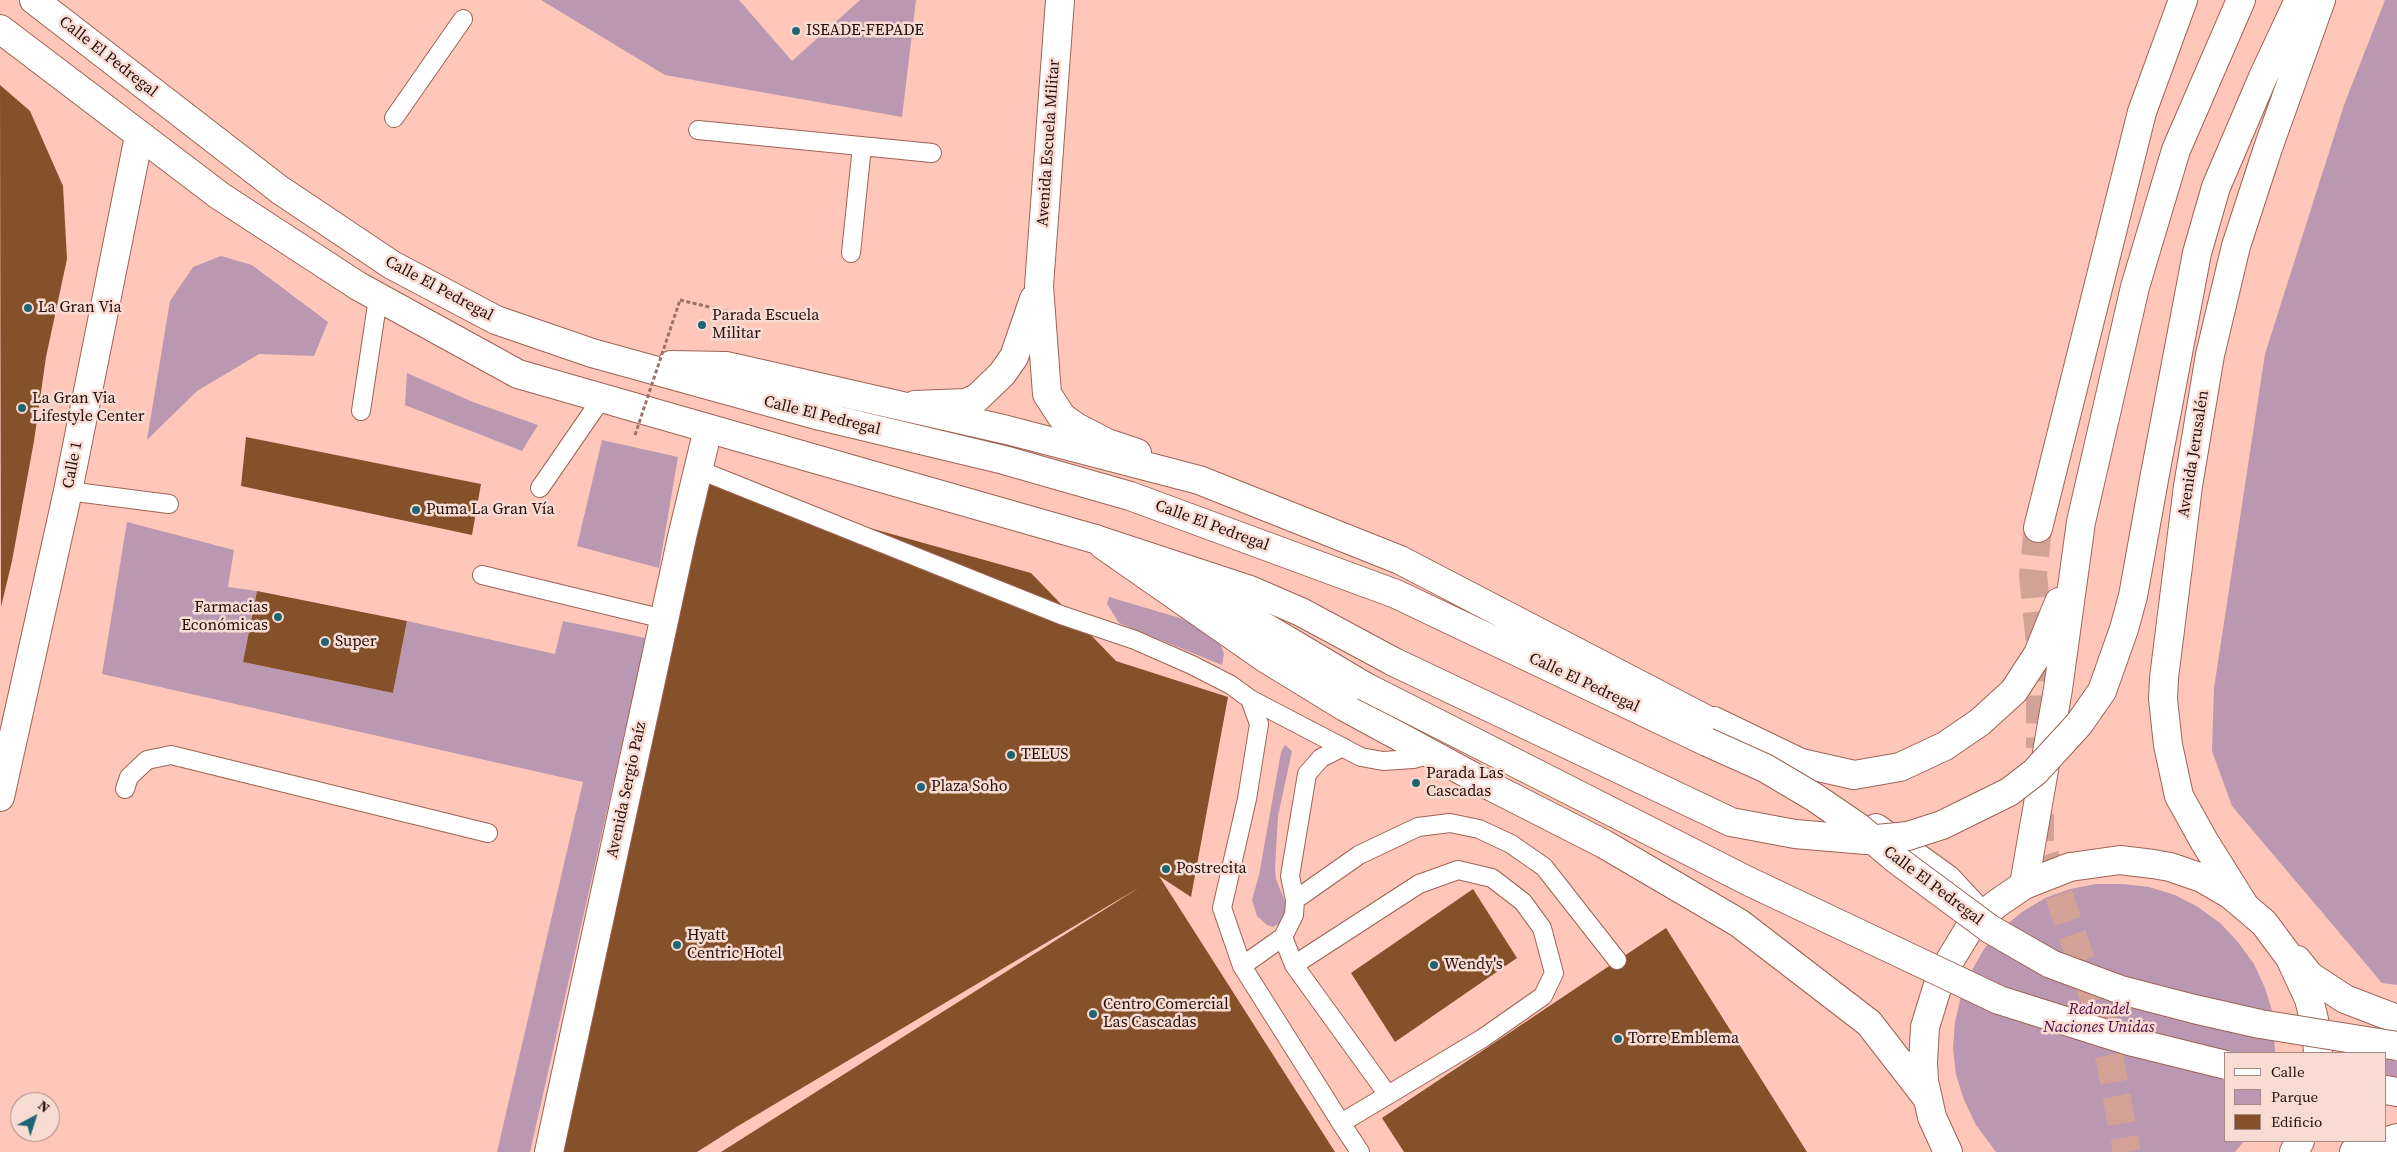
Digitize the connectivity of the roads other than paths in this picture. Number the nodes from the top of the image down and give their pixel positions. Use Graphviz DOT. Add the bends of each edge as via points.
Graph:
graph roads {
  1 [pos="34,0"];
  2 [pos="1060,0"];
  3 [pos="2183,0"];
  4 [pos="2242,0"];
  5 [pos="2299,0"];
  6 [pos="2321,0"];
  7 [pos="463,19"];
  8 [pos="0,29"];
  9 [pos="394,118"];
  10 [pos="698,130"];
  11 [pos="139,136"];
  12 [pos="862,146"];
  13 [pos="932,153"];
  14 [pos="851,254"];
  15 [pos="1039,286"];
  16 [pos="378,298"];
  17 [pos="633,365"];
  18 [pos="602,398"];
  19 [pos="902,406"];
  20 [pos="361,411"];
  21 [pos="708,429"];
  22 [pos="697,469"];
  23 [pos="1199,480"];
  24 [pos="540,488"];
  25 [pos="68,491"];
  26 [pos="169,504"];
  27 [pos="2081,522"];
  28 [pos="2038,528"];
  29 [pos="1095,539"];
  30 [pos="482,574"];
  31 [pos="664,619"];
  32 [pos="1250,699"];
  33 [pos="1714,722"];
  34 [pos="7,743"];
  35 [pos="1343,747"];
  36 [pos="1430,754"];
  37 [pos="125,789"];
  38 [pos="0,797"];
  39 [pos="488,833"];
  40 [pos="2024,885"];
  41 [pos="1295,900"];
  42 [pos="2244,905"];
  43 [pos="1982,917"];
  44 [pos="2273,934"];
  45 [pos="1283,937"];
  46 [pos="1617,960"];
  47 [pos="1294,965"];
  48 [pos="1242,966"];
  49 [pos="2397,1019"];
  50 [pos="2397,1046"];
  51 [pos="2318,1052"];
  52 [pos="2224,1065"];
  53 [pos="1388,1095"];
  54 [pos="1928,1099"];
  55 [pos="1341,1123"];
  56 [pos="2385,1142"];
  57 [pos="549,1152"];
  58 [pos="1360,1152"];
  59 [pos="1948,1152"];
  60 [pos="2354,1152"];
  1 -- 17 [label="main road, Calle El Pedregal" via="280,190 392,265 496,320"];
  2 -- 15 [label="main road, Avenida Escuela Militar"];
  3 -- 28 [label="main road" via="2142,112"];
  4 -- 27 [label="main road" via="2176,150 2135,287"];
  5 -- 29 [label="main road, bridge" via="2216,187 2197,253 2133,596 2102,691 2085,716 2035,772 2009,792 1964,815 1908,836 1866,840 1795,834 1731,822 1394,662 1301,612 1250,590"];
  6 -- 42 [label="main road, Avenida Jerusalén" via="2236,246 2210,355 2188,486 2164,678 2168,745 2180,796"];
  7 -- 9 [label="lane"];
  8 -- 11 [label="main road"];
  10 -- 12 [label="lane"];
  11 -- 16 [label="main road" via="220,196"];
  11 -- 25 [label="main road, Calle 1"];
  12 -- 13 [label="lane"];
  12 -- 14 [label="lane"];
  15 -- 19 [label="main road, Avenida Escuela Militar" via="1014,357 977,398 966,403"];
  15 -- 23 [label="main road, Avenida Escuela Militar" via="1047,394 1062,417 1107,443 1155,458"];
  16 -- 18 [label="main road" via="518,374"];
  16 -- 20 [label="lane"];
  17 -- 19 [label="main road" via="726,366"];
  17 -- 50 [label="main road, Calle El Pedregal, bridge" via="820,416 1004,460 1130,496 1396,594 1766,768 1858,827 1896,860 1990,929 2051,964 2122,990 2194,1009 2260,1024"];
  18 -- 21 [label="main road"];
  18 -- 24 [label="lane"];
  19 -- 23 [label="main road"];
  21 -- 22 [label="main road, Avenida Sergio Paíz"];
  21 -- 29 [label="main road"];
  22 -- 31 [label="main road, Avenida Sergio Paíz"];
  22 -- 32 [label="lane" via="1061,615 1134,640 1192,665"];
  23 -- 33 [label="main road" via="1400,560"];
  25 -- 26 [label="lane"];
  25 -- 34 [label="main road, Calle 1"];
  27 -- 33 [label="main road" via="2052,622 2027,673 2014,691 1980,722 1945,746 1900,767 1854,775 1801,763"];
  27 -- 40 [label="main road" via="2058,689"];
  29 -- 36 [label="main road" via="1265,658"];
  29 -- 52 [label="main road, bridge" via="1184,578 1364,686 1748,881 1999,1000 2129,1041"];
  30 -- 31 [label="lane"];
  31 -- 57 [label="main road, Avenida Sergio Paíz"];
  32 -- 35 [label="lane"];
  32 -- 48 [label="lane" via="1259,724 1247,799 1222,908"];
  33 -- 43 [label="main road" via="1825,790 1947,879"];
  34 -- 38 [label="main road, Calle 1"];
  35 -- 36 [label="lane" via="1361,757 1383,761"];
  35 -- 41 [label="lane" via="1321,758 1307,774 1290,876"];
  36 -- 54 [label="main road" via="1604,844 1739,923 1869,1023"];
  37 -- 39 [label="lane" via="133,772 146,760 171,755"];
  40 -- 42 [label="main road" via="2070,867 2104,861 2136,861 2170,867 2202,878"];
  40 -- 43 [label="main road"];
  41 -- 45 [label="lane" via="1294,915"];
  41 -- 46 [label="lane" via="1359,855 1418,828 1450,823 1479,829 1511,844 1544,867"];
  42 -- 44 [label="main road"];
  43 -- 54 [label="main road" via="1949,959 1929,1009 1923,1045"];
  44 -- 49 [label="main road" via="2310,976 2345,999"];
  44 -- 51 [label="main road" via="2304,984 2316,1028"];
  45 -- 47 [label="lane"];
  45 -- 48 [label="lane"];
  47 -- 53 [label="lane"];
  47 -- 53 [label="lane" via="1419,884 1458,870 1492,878 1523,902 1542,928 1554,973 1543,996 1483,1038"];
  48 -- 55 [label="lane"];
  53 -- 55 [label="lane"];
  54 -- 59 [label="main road"];
  55 -- 58 [label="lane"];
  56 -- 60 [label="main road"];
}
